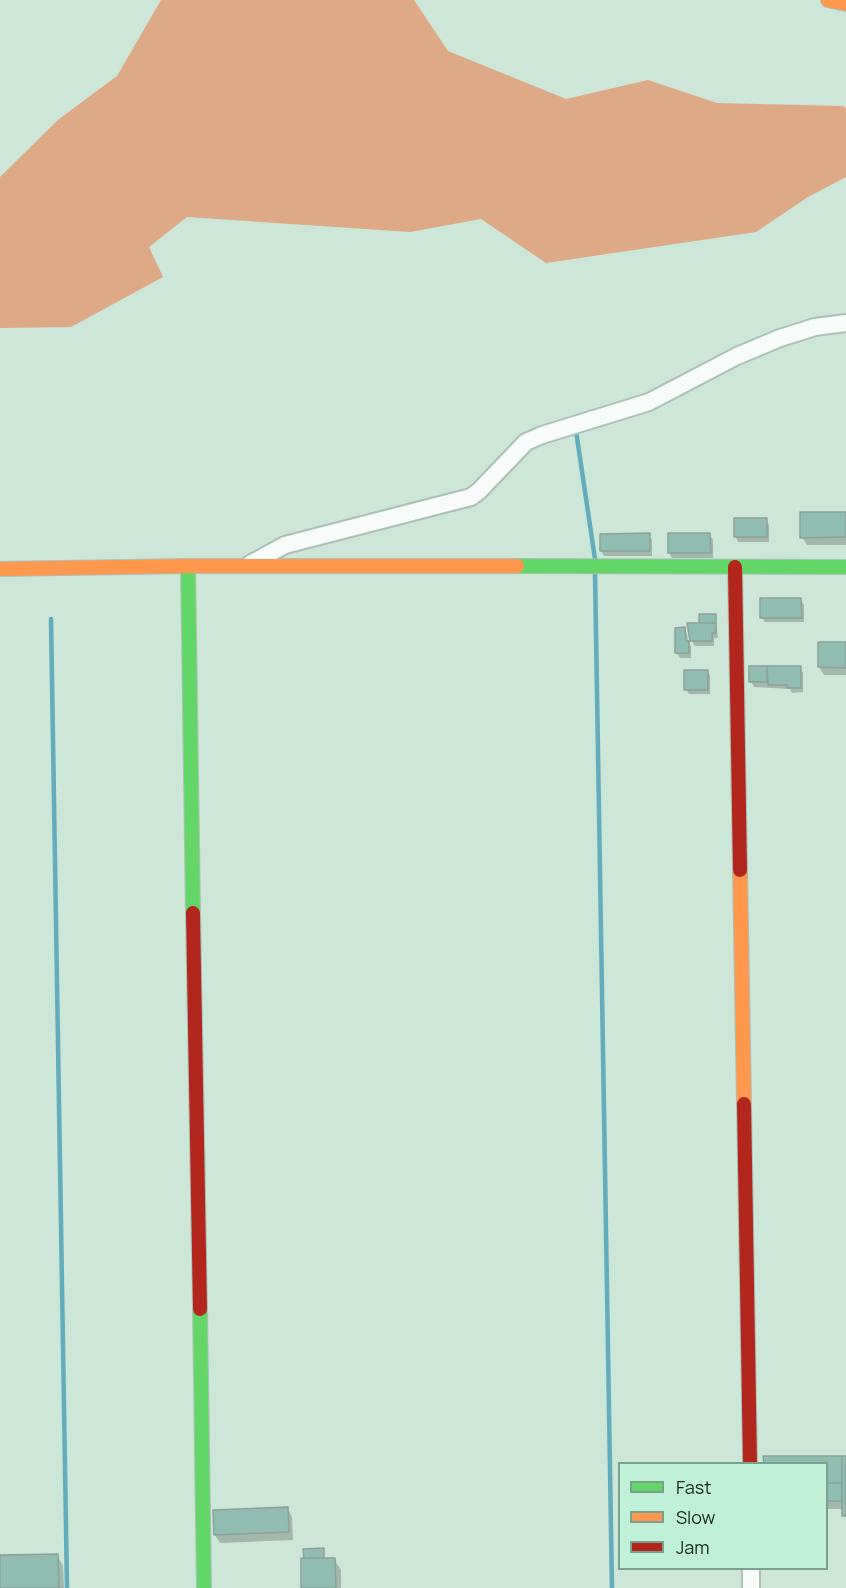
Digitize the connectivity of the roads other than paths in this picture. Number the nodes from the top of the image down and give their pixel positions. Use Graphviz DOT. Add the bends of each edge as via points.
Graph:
graph roads {
  1 [pos="828,0"];
  2 [pos="846,4"];
  3 [pos="846,323"];
  4 [pos="188,566"];
  5 [pos="248,566"];
  6 [pos="735,567"];
  7 [pos="846,567"];
  8 [pos="0,569"];
  9 [pos="750,1462"];
  10 [pos="751,1570"];
  11 [pos="204,1588"];
  12 [pos="751,1588"];
  1 -- 2 [label="street"];
  3 -- 5 [label="street" via="814,327 780,338 649,402 526,442 471,497 285,545"];
  4 -- 5 [label="street"];
  4 -- 8 [label="street"];
  4 -- 11 [label="street"];
  5 -- 6 [label="street"];
  6 -- 7 [label="street"];
  6 -- 9 [label="street"];
  10 -- 12 [label="street"];
}
